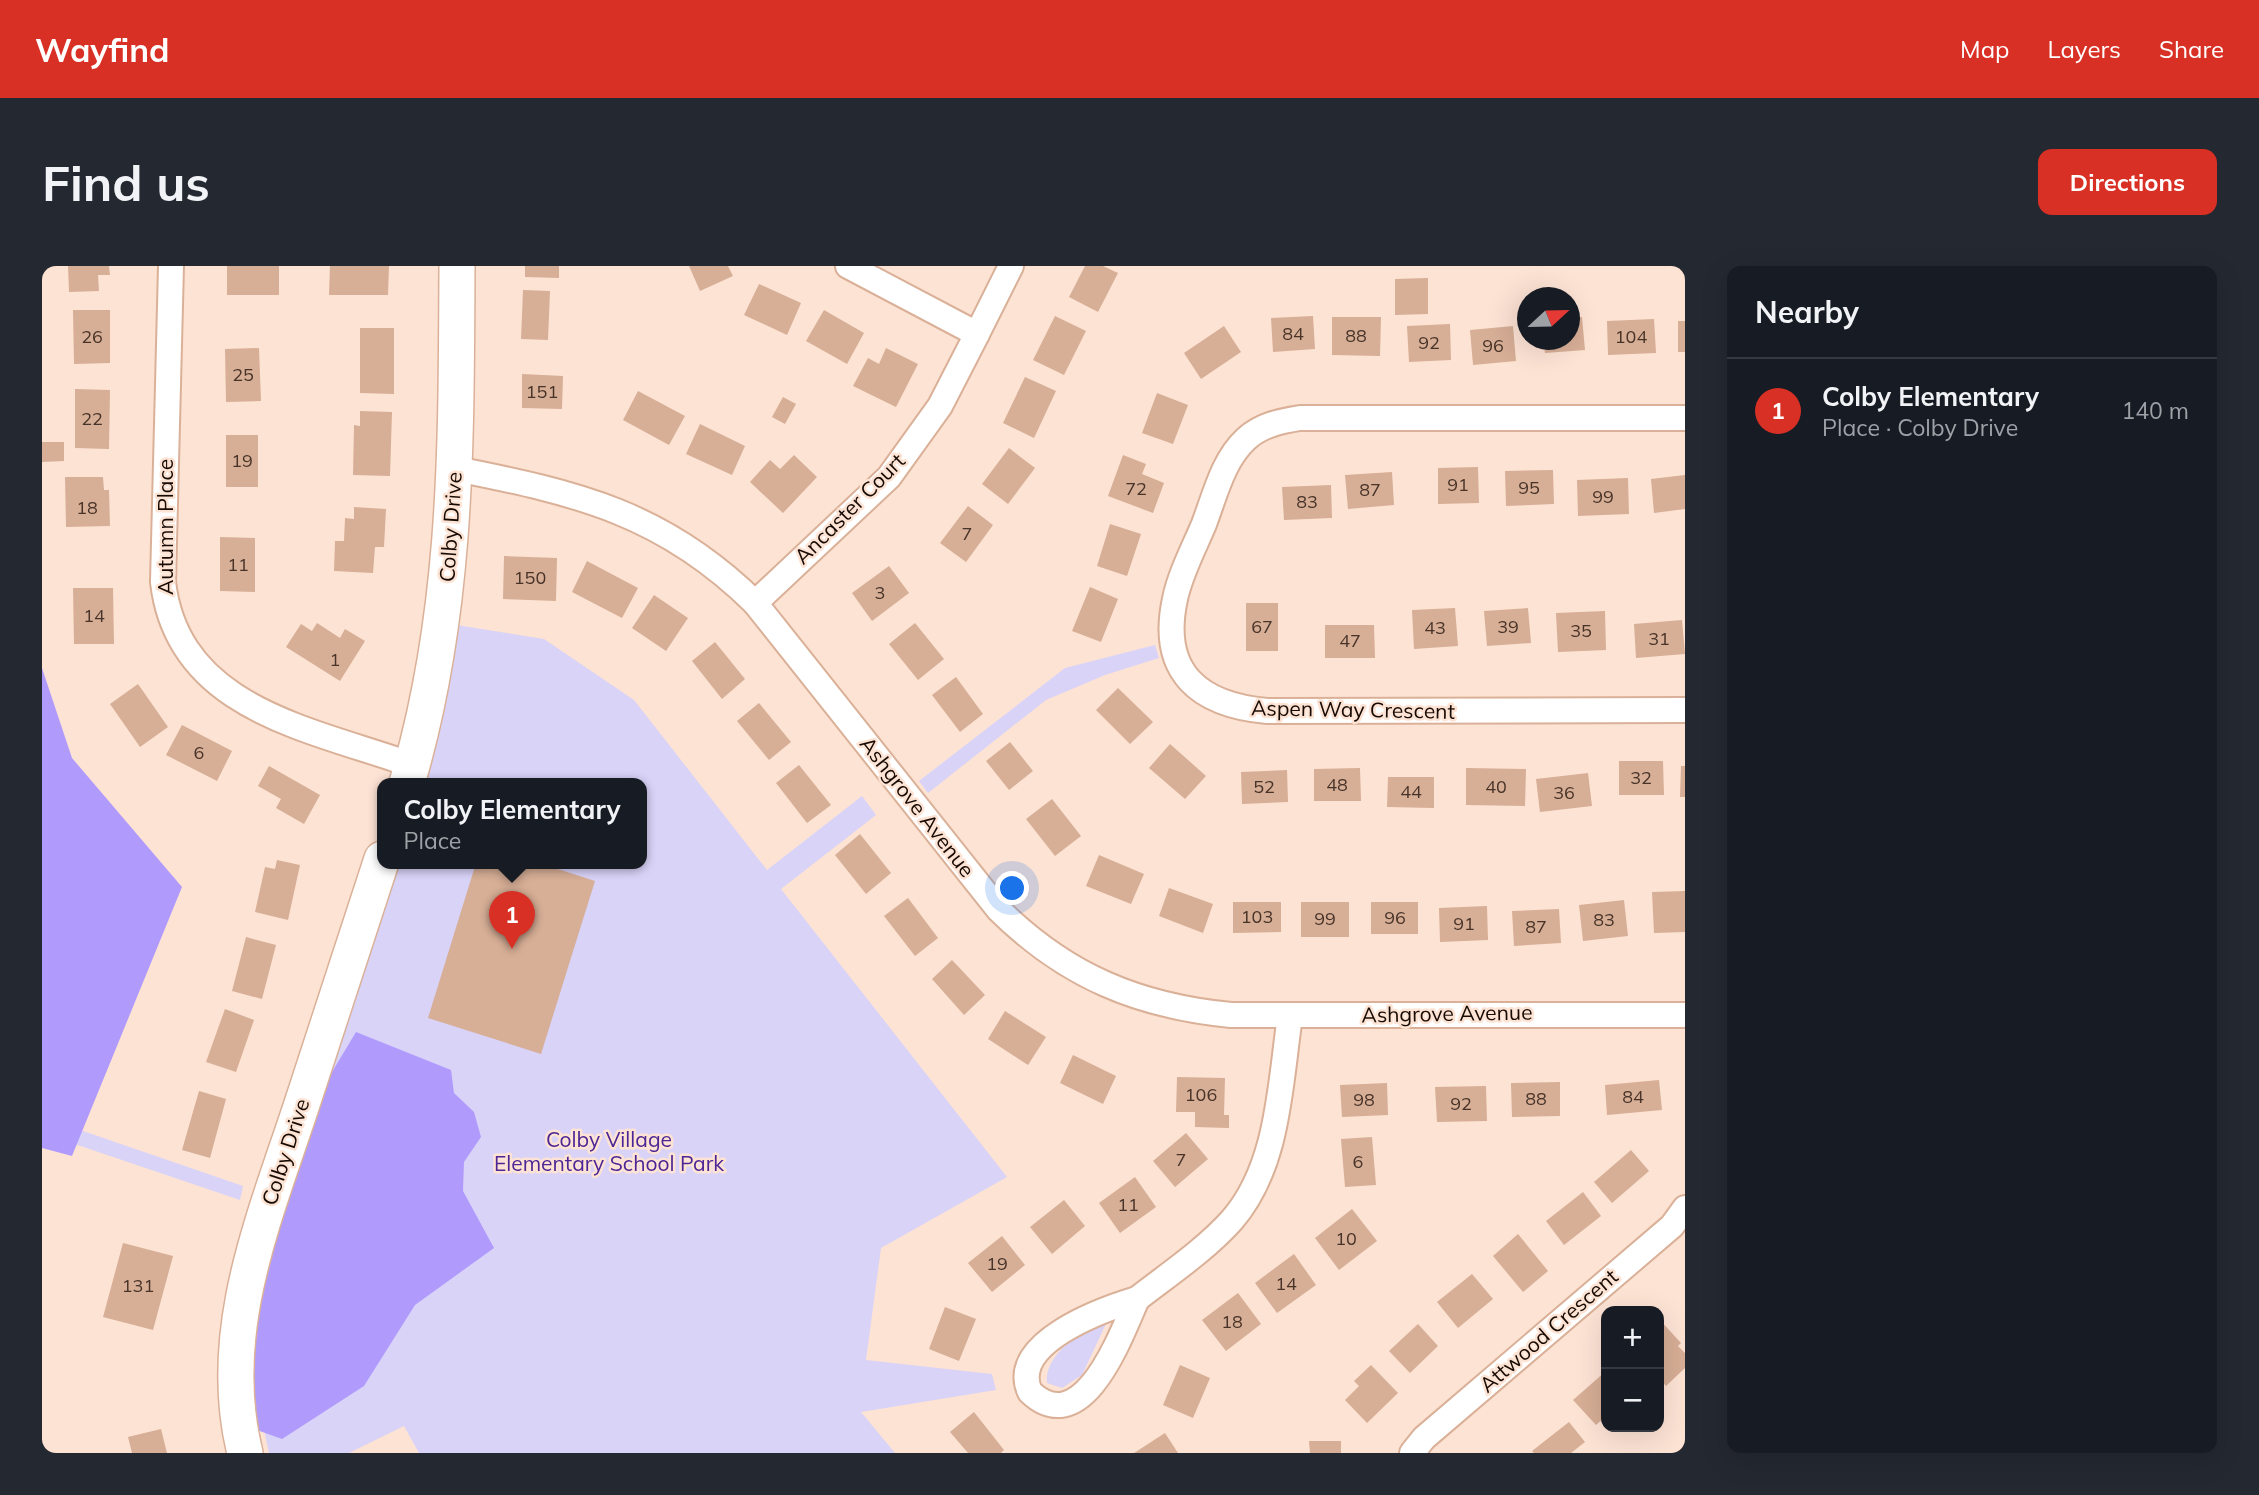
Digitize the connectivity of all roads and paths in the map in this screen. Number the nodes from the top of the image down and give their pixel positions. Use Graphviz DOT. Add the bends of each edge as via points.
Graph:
graph roads {
  1 [pos="171,266"];
  2 [pos="457,266"];
  3 [pos="848,266"];
  4 [pos="1012,266"];
  5 [pos="977,334"];
  6 [pos="1685,418"];
  7 [pos="456,469"];
  8 [pos="755,603"];
  9 [pos="1685,710"];
  10 [pos="410,774"];
  11 [pos="380,869"];
  12 [pos="1685,1015"];
  13 [pos="1290,1016"];
  14 [pos="1685,1208"];
  15 [pos="1137,1299"];
  16 [pos="245,1453"];
  17 [pos="1412,1453"];
  1 -- 10 [label="street, Autumn Place" via="163,582 168,612 180,640 207,677 237,698"];
  2 -- 7 [label="street, Colby Drive"];
  3 -- 5 [label="street"];
  4 -- 5 [label="street, Ancaster Court"];
  5 -- 8 [label="street, Ancaster Court" via="940,407 889,477"];
  6 -- 9 [label="street, Aspen Way Crescent" via="1300,418 1265,427 1231,454 1175,598 1171,632 1184,673 1195,686 1217,702 1238,708"];
  7 -- 8 [label="street, Ashgrove Avenue" via="627,513 686,544"];
  7 -- 10 [label="street, Colby Drive" via="445,613 427,713"];
  8 -- 13 [label="street, Ashgrove Avenue" via="999,910 1042,948 1135,998 1199,1012"];
  11 -- 16 [label="street, Colby Drive" via="253,1257 234,1354"];
  12 -- 13 [label="street, Ashgrove Avenue"];
  13 -- 15 [label="street" via="1274,1127 1254,1187 1211,1240"];
  14 -- 17 [label="street, Attwood Crescent" via="1672,1226"];
  15 -- 15 [label="street" via="1081,1319 1051,1340 1030,1366 1030,1392 1050,1405 1082,1396 1115,1346"];
}
